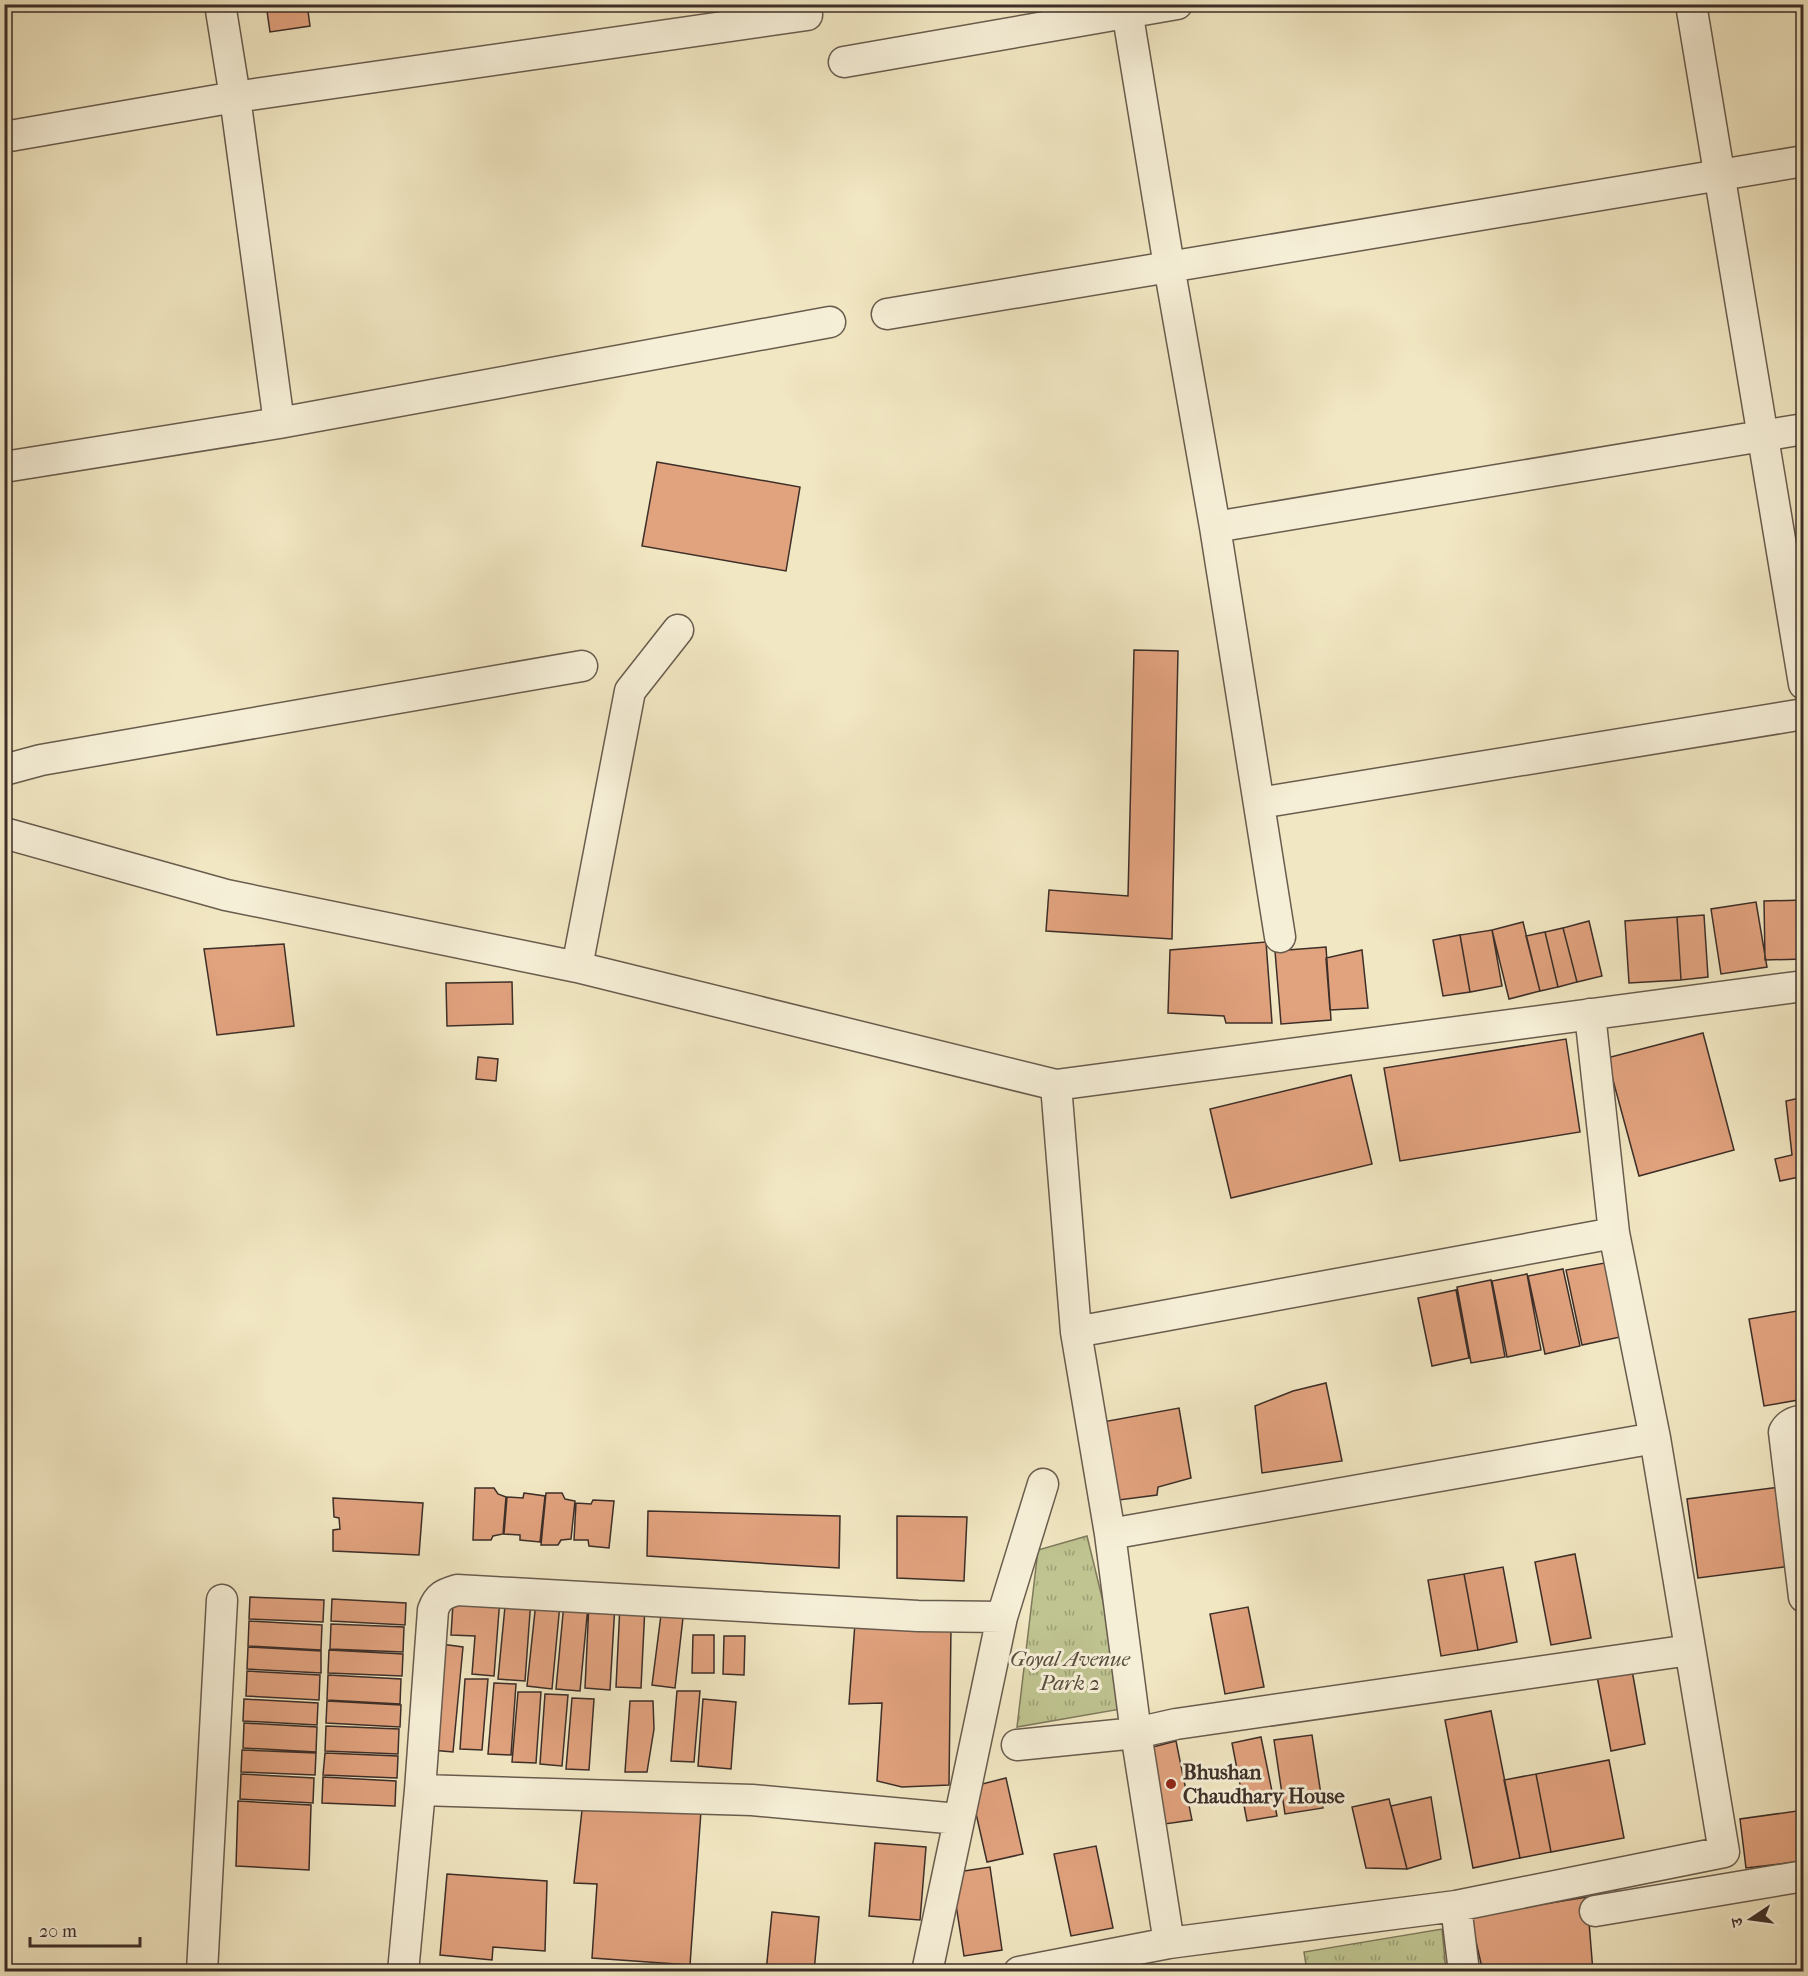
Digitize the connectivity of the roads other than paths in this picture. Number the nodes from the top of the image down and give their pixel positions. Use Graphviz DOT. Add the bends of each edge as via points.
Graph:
graph roads {
  1 [pos="220,4"];
  2 [pos="1177,4"];
  3 [pos="1691,4"];
  4 [pos="1127,9"];
  5 [pos="807,15"];
  6 [pos="844,62"];
  7 [pos="235,97"];
  8 [pos="4,137"];
  9 [pos="1803,161"];
  10 [pos="1719,174"];
  11 [pos="1169,266"];
  12 [pos="887,314"];
  13 [pos="830,322"];
  14 [pos="279,423"];
  15 [pos="1803,429"];
  16 [pos="1761,436"];
  17 [pos="4,467"];
  18 [pos="1215,527"];
  19 [pos="678,630"];
  20 [pos="582,666"];
  21 [pos="1803,684"];
  22 [pos="1803,714"];
  23 [pos="4,770"];
  24 [pos="1259,803"];
  25 [pos="4,833"];
  26 [pos="1280,937"];
  27 [pos="577,967"];
  28 [pos="1803,986"];
  29 [pos="1590,1014"];
  30 [pos="1056,1085"];
  31 [pos="1614,1233"];
  32 [pos="1076,1332"];
  33 [pos="1803,1420"];
  34 [pos="1655,1438"];
  35 [pos="1043,1484"];
  36 [pos="1110,1534"];
  37 [pos="1803,1597"];
  38 [pos="222,1600"];
  39 [pos="1002,1617"];
  40 [pos="1690,1650"];
  41 [pos="1136,1733"];
  42 [pos="1017,1745"];
  43 [pos="420,1790"];
  44 [pos="958,1819"];
  45 [pos="1803,1876"];
  46 [pos="1456,1906"];
  47 [pos="1595,1911"];
  48 [pos="1169,1943"];
  49 [pos="202,1971"];
  50 [pos="403,1971"];
  51 [pos="927,1971"];
  52 [pos="1018,1971"];
  53 [pos="1464,1971"];
  1 -- 7 [label="street"];
  2 -- 4 [label="street"];
  3 -- 10 [label="street"];
  4 -- 6 [label="street"];
  4 -- 11 [label="street"];
  5 -- 7 [label="street"];
  7 -- 8 [label="street"];
  7 -- 14 [label="street"];
  9 -- 10 [label="street"];
  10 -- 11 [label="street"];
  10 -- 16 [label="street"];
  11 -- 12 [label="street"];
  11 -- 18 [label="street"];
  13 -- 14 [label="street"];
  14 -- 17 [label="street"];
  15 -- 16 [label="street"];
  16 -- 18 [label="street"];
  16 -- 21 [label="street"];
  18 -- 24 [label="street"];
  19 -- 27 [label="street" via="630,690"];
  20 -- 23 [label="street" via="41,760"];
  22 -- 24 [label="street"];
  24 -- 26 [label="street"];
  25 -- 27 [label="street" via="226,895"];
  27 -- 30 [label="street"];
  28 -- 29 [label="street"];
  29 -- 30 [label="street"];
  29 -- 31 [label="street"];
  30 -- 32 [label="street"];
  31 -- 32 [label="street"];
  31 -- 34 [label="street"];
  32 -- 36 [label="street"];
  33 -- 37 [label="street" via="1784,1432"];
  34 -- 36 [label="street"];
  34 -- 40 [label="street"];
  35 -- 39 [label="street"];
  36 -- 41 [label="street"];
  38 -- 49 [label="street"];
  39 -- 43 [label="street" via="918,1616 457,1590 443,1594 433,1610"];
  39 -- 44 [label="street"];
  40 -- 41 [label="street"];
  40 -- 46 [label="street" via="1724,1852"];
  41 -- 42 [label="street"];
  41 -- 48 [label="street"];
  43 -- 44 [label="street" via="752,1800"];
  43 -- 50 [label="street"];
  44 -- 51 [label="street"];
  45 -- 47 [label="street"];
  46 -- 48 [label="street"];
  46 -- 53 [label="street"];
  48 -- 52 [label="street"];
}
